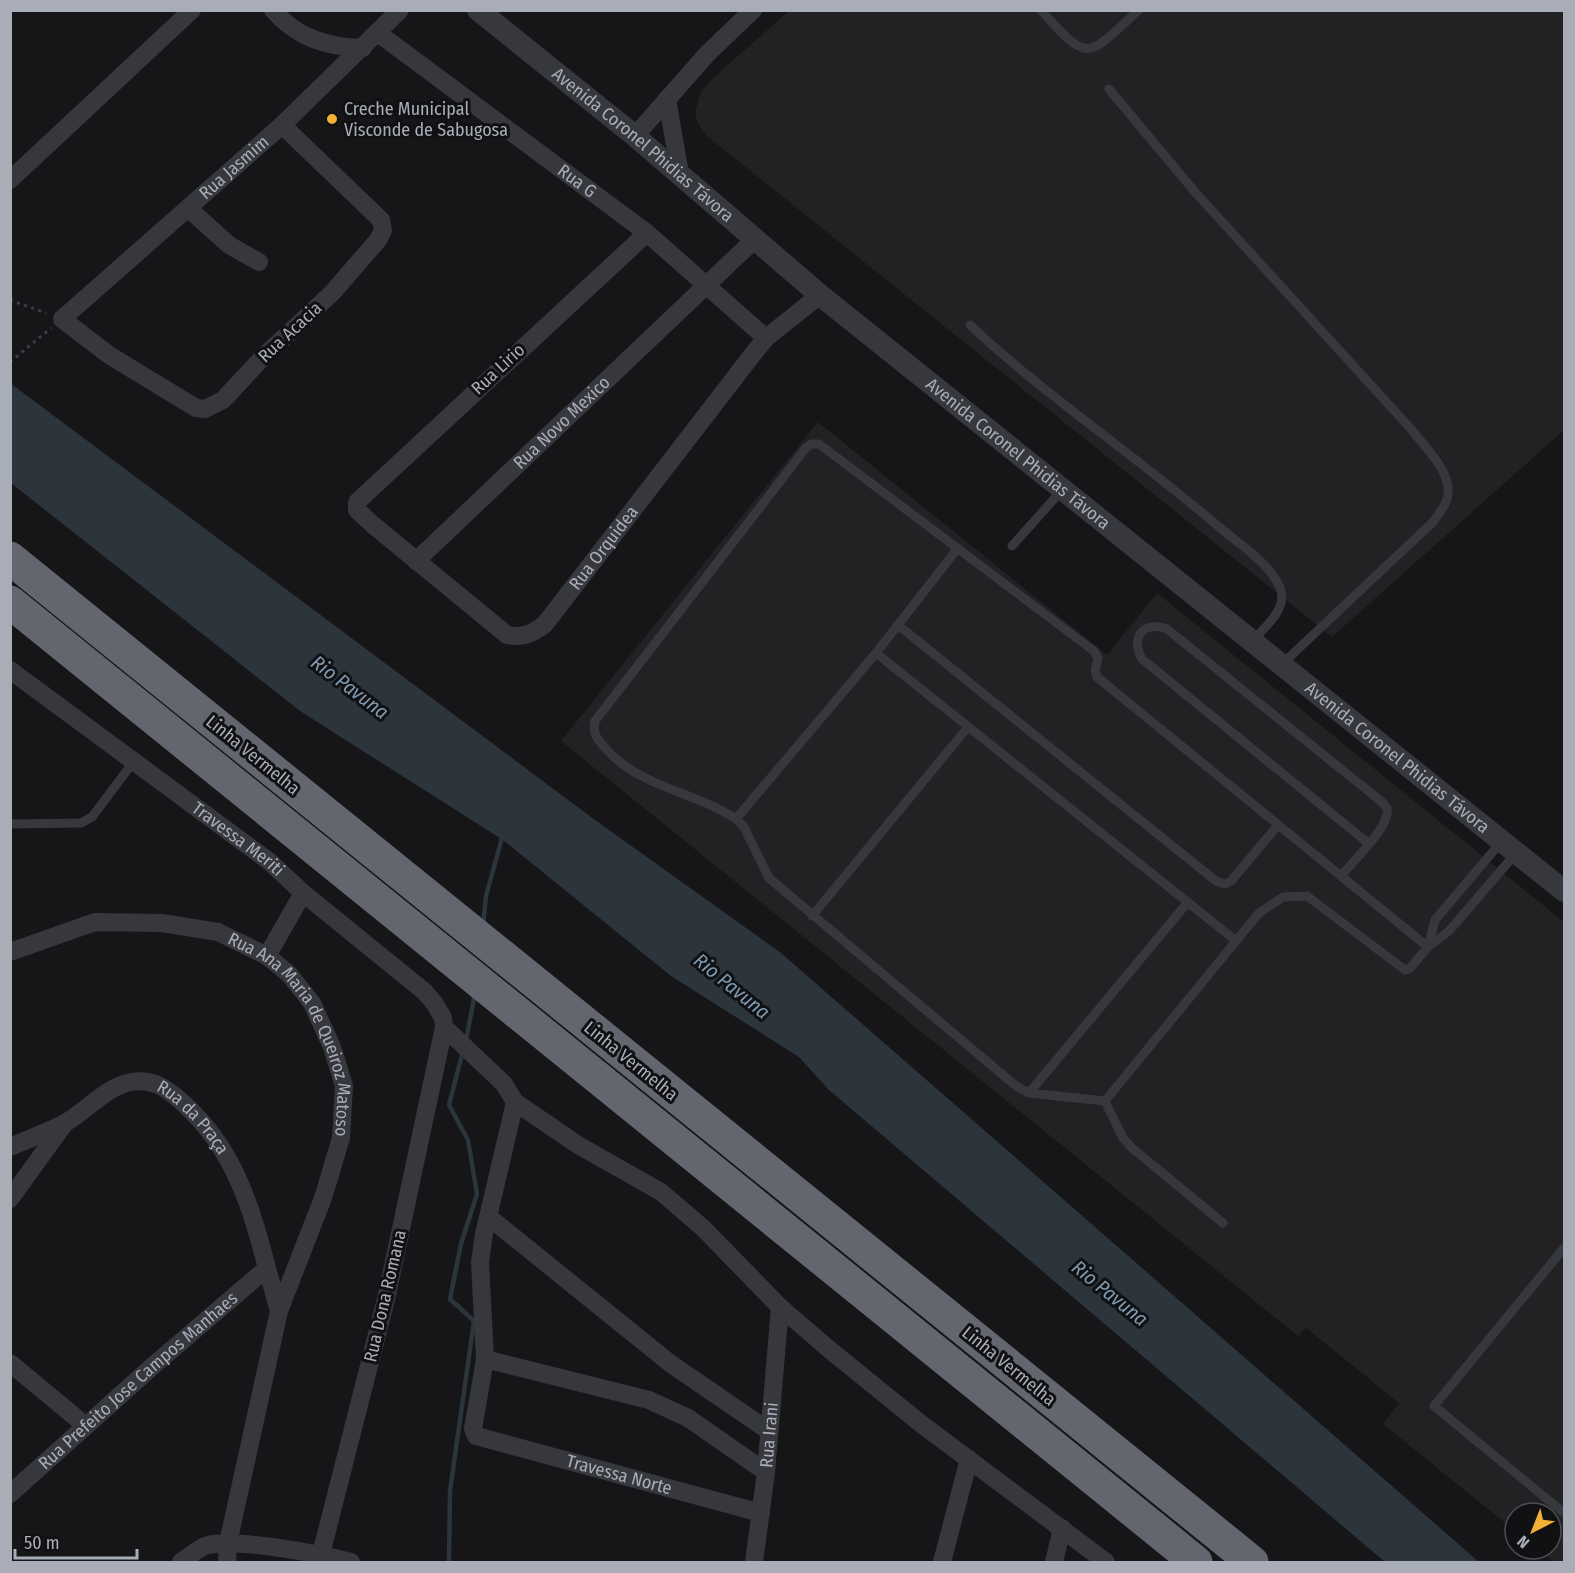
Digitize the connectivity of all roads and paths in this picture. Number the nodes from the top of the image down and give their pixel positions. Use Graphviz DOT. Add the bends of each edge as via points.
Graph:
graph roads {
  1 [pos="192,10"];
  2 [pos="273,10"];
  3 [pos="400,10"];
  4 [pos="478,10"];
  5 [pos="753,10"];
  6 [pos="1041,10"];
  7 [pos="1139,10"];
  8 [pos="378,33"];
  9 [pos="363,48"];
  10 [pos="1109,89"];
  11 [pos="667,99"];
  12 [pos="282,125"];
  13 [pos="635,136"];
  14 [pos="680,174"];
  15 [pos="10,180"];
  16 [pos="189,209"];
  17 [pos="647,232"];
  18 [pos="754,240"];
  19 [pos="259,262"];
  20 [pos="707,285"];
  21 [pos="820,295"];
  22 [pos="10,300"];
  23 [pos="62,319"];
  24 [pos="970,325"];
  25 [pos="766,338"];
  26 [pos="10,362"];
  27 [pos="1063,489"];
  28 [pos="357,510"];
  29 [pos="1012,546"];
  30 [pos="958,548"];
  31 [pos="10,558"];
  32 [pos="416,561"];
  33 [pos="10,602"];
  34 [pos="898,625"];
  35 [pos="1252,642"];
  36 [pos="876,653"];
  37 [pos="1281,665"];
  38 [pos="10,670"];
  39 [pos="968,727"];
  40 [pos="134,761"];
  41 [pos="736,819"];
  42 [pos="10,824"];
  43 [pos="1278,825"];
  44 [pos="1368,843"];
  45 [pos="1508,847"];
  46 [pos="1341,876"];
  47 [pos="1564,891"];
  48 [pos="303,893"];
  49 [pos="1188,902"];
  50 [pos="812,916"];
  51 [pos="1235,940"];
  52 [pos="1428,947"];
  53 [pos="10,952"];
  54 [pos="267,956"];
  55 [pos="449,1032"];
  56 [pos="1029,1093"];
  57 [pos="1105,1101"];
  58 [pos="515,1102"];
  59 [pos="66,1122"];
  60 [pos="10,1148"];
  61 [pos="10,1199"];
  62 [pos="489,1218"];
  63 [pos="1223,1223"];
  64 [pos="1564,1248"];
  65 [pos="266,1269"];
  66 [pos="780,1307"];
  67 [pos="279,1311"];
  68 [pos="485,1359"];
  69 [pos="10,1363"];
  70 [pos="86,1426"];
  71 [pos="769,1431"];
  72 [pos="969,1459"];
  73 [pos="766,1472"];
  74 [pos="10,1494"];
  75 [pos="761,1513"];
  76 [pos="1564,1513"];
  77 [pos="1062,1528"];
  78 [pos="228,1543"];
  79 [pos="320,1558"];
  80 [pos="181,1563"];
  81 [pos="227,1563"];
  82 [pos="351,1563"];
  83 [pos="754,1563"];
  84 [pos="942,1563"];
  85 [pos="1054,1563"];
  86 [pos="1106,1563"];
  87 [pos="1196,1563"];
  88 [pos="1252,1563"];
  1 -- 15 [label="street"];
  2 -- 9 [label="street" via="311,39 335,47"];
  3 -- 8 [label="street, Rua Jasmim"];
  4 -- 13 [label="street, Avenida Coronel Phidias Távora"];
  5 -- 11 [label="street"];
  6 -- 7 [label="lane" via="1070,42 1087,50 1097,47"];
  8 -- 9 [label="street, Rua Jasmim"];
  8 -- 17 [label="street, Rua G"];
  9 -- 12 [label="street, Rua Jasmim"];
  10 -- 37 [label="lane" via="1194,192 1411,429 1448,484 1446,501 1433,522"];
  11 -- 13 [label="street"];
  11 -- 14 [label="street"];
  12 -- 16 [label="street, Rua Jasmim"];
  12 -- 23 [label="street, Rua Acacia" via="381,220 383,230 332,292 223,400 205,409 187,404 109,355"];
  13 -- 14 [label="street, Avenida Coronel Phidias Távora"];
  14 -- 18 [label="street, Avenida Coronel Phidias Távora"];
  16 -- 19 [label="street" via="229,245"];
  16 -- 23 [label="street, Rua Jasmim"];
  17 -- 20 [label="street, Rua G"];
  17 -- 28 [label="street, Rua Lirio" via="378,479 357,502"];
  18 -- 20 [label="street"];
  18 -- 21 [label="street, Avenida Coronel Phidias Távora"];
  20 -- 25 [label="street, Rua G"];
  20 -- 32 [label="street, Rua Novo Mexico"];
  21 -- 25 [label="street, Rua Orquidea"];
  21 -- 27 [label="street, Avenida Coronel Phidias Távora"];
  22 -- 23 [label="path"];
  23 -- 26 [label="path"];
  24 -- 35 [label="lane" via="999,353 1169,484 1264,565 1281,588 1282,600"];
  25 -- 32 [label="street, Rua Orquidea" via="552,616 533,633 507,635"];
  27 -- 29 [label="lane"];
  27 -- 35 [label="street, Avenida Coronel Phidias Távora"];
  28 -- 32 [label="street, Rua Orquidea"];
  30 -- 34 [label="lane"];
  30 -- 41 [label="lane" via="819,444 805,449 595,721 593,730 618,762 637,775"];
  30 -- 43 [label="lane" via="1094,651 1098,658 1097,677"];
  31 -- 88 [label="highway, Linha Vermelha"];
  33 -- 87 [label="highway, Linha Vermelha"];
  34 -- 36 [label="lane"];
  34 -- 43 [label="lane" via="1216,881 1225,884 1231,880"];
  35 -- 37 [label="street, Avenida Coronel Phidias Távora"];
  36 -- 39 [label="lane"];
  36 -- 41 [label="lane"];
  37 -- 45 [label="street, Avenida Coronel Phidias Távora"];
  38 -- 40 [label="street, Travessa Meriti"];
  39 -- 49 [label="lane"];
  39 -- 50 [label="lane"];
  40 -- 42 [label="lane" via="92,817 81,823"];
  40 -- 48 [label="street, Travessa Meriti" via="270,862"];
  41 -- 50 [label="lane" via="744,827 769,878"];
  43 -- 46 [label="lane"];
  44 -- 44 [label="lane" via="1389,815 1382,802 1167,629 1157,625 1138,637 1137,650 1142,659"];
  44 -- 46 [label="lane"];
  45 -- 47 [label="street, Avenida Coronel Phidias Távora"];
  45 -- 52 [label="lane" via="1449,931"];
  45 -- 52 [label="lane" via="1435,920"];
  46 -- 52 [label="lane"];
  48 -- 54 [label="street"];
  48 -- 55 [label="street, Travessa Meriti" via="425,992"];
  49 -- 51 [label="lane"];
  49 -- 56 [label="lane"];
  50 -- 56 [label="lane"];
  51 -- 52 [label="lane" via="1271,903 1295,894 1319,903 1405,970"];
  51 -- 57 [label="lane"];
  53 -- 54 [label="street, Rua Ana Maria de Queiroz Matoso" via="95,922 162,922 218,932"];
  54 -- 67 [label="street, Rua Ana Maria de Queiroz Matoso" via="289,974 312,1003 344,1086 338,1148"];
  55 -- 58 [label="street" via="504,1084"];
  55 -- 79 [label="street, Rua Dona Romana"];
  56 -- 57 [label="lane"];
  57 -- 63 [label="lane" via="1132,1148"];
  58 -- 62 [label="street"];
  58 -- 66 [label="street" via="578,1145 662,1192"];
  59 -- 60 [label="street, Rua da Praça"];
  59 -- 61 [label="street"];
  59 -- 65 [label="street, Rua da Praça" via="111,1090 130,1082 148,1081 168,1089 209,1128 227,1154 242,1183"];
  62 -- 68 [label="street" via="480,1262"];
  62 -- 71 [label="street" via="671,1364"];
  64 -- 76 [label="lane" via="1434,1406"];
  65 -- 67 [label="street, Rua da Praça"];
  65 -- 70 [label="street, Rua Prefeito Jose Campos Manhaes"];
  66 -- 71 [label="street, Rua Irani"];
  66 -- 72 [label="street"];
  67 -- 78 [label="street, Rua Ana Maria de Queiroz Matoso"];
  68 -- 73 [label="street" via="649,1400 688,1418"];
  68 -- 75 [label="street, Travessa Norte" via="473,1429 476,1436"];
  69 -- 70 [label="street"];
  70 -- 74 [label="street, Rua Prefeito Jose Campos Manhaes"];
  71 -- 73 [label="street, Rua Irani"];
  72 -- 77 [label="street"];
  72 -- 84 [label="street"];
  73 -- 75 [label="street, Rua Irani"];
  75 -- 83 [label="street, Rua Irani"];
  77 -- 85 [label="street"];
  77 -- 86 [label="street"];
  78 -- 79 [label="street"];
  78 -- 80 [label="street" via="207,1545"];
  78 -- 81 [label="street, Rua Ana Maria de Queiroz Matoso"];
  79 -- 82 [label="street"];
}
